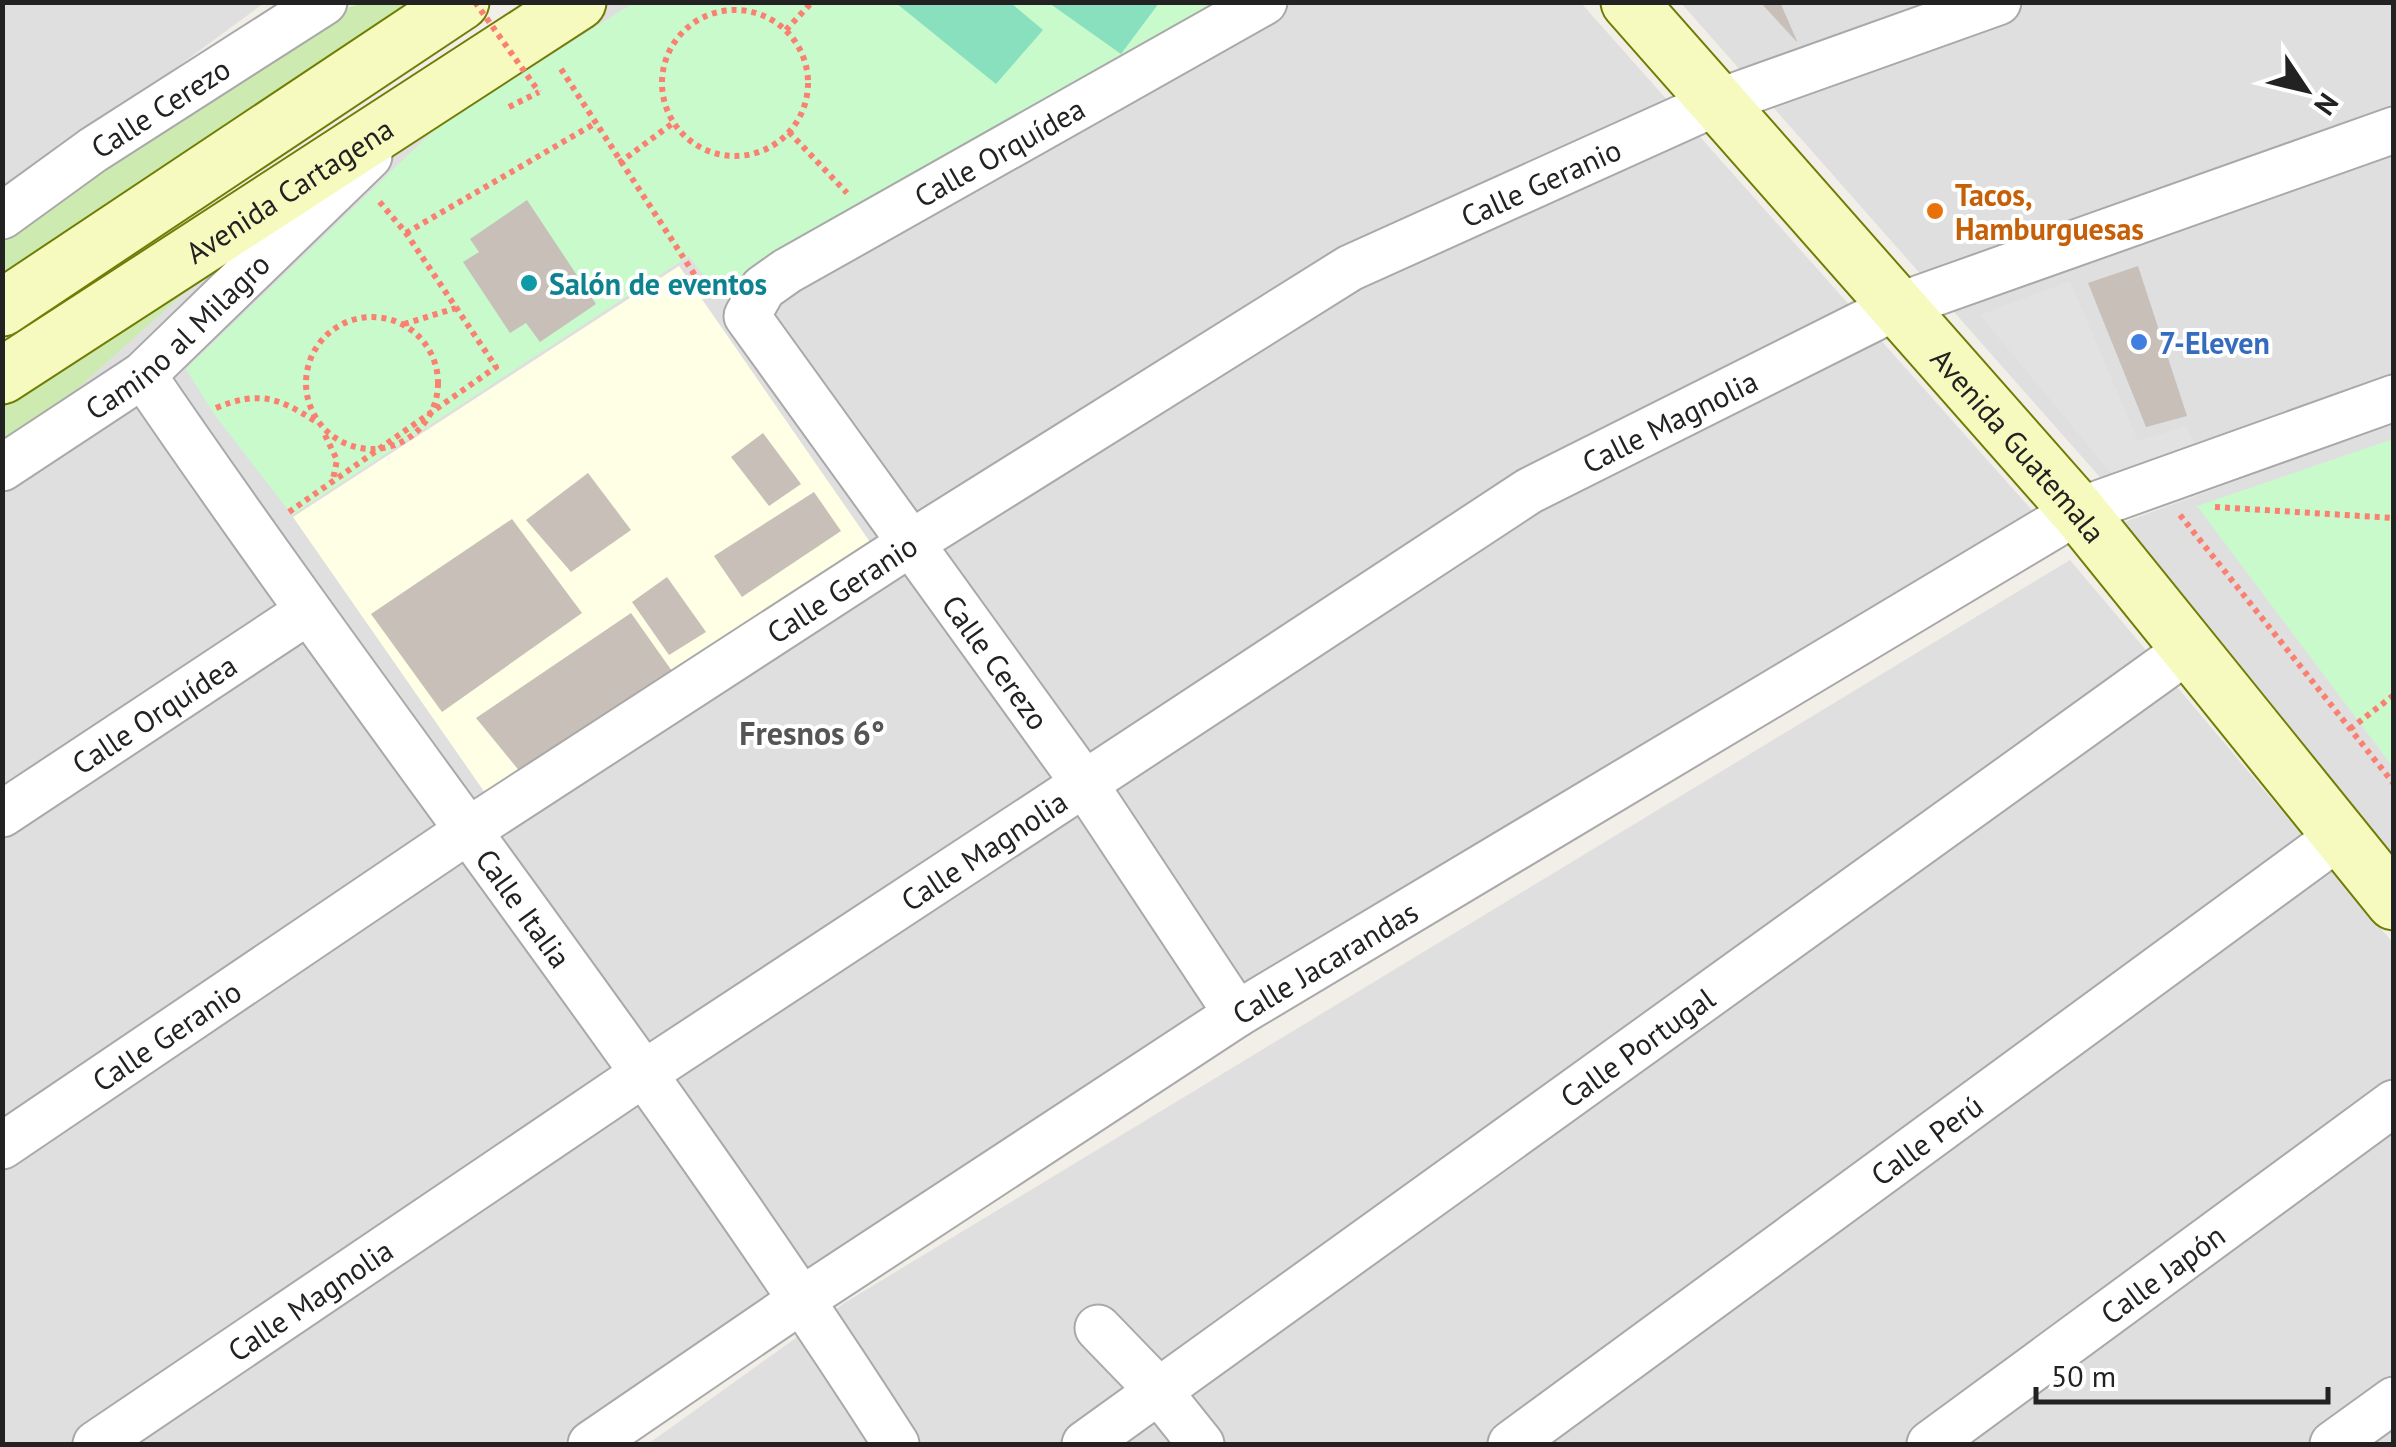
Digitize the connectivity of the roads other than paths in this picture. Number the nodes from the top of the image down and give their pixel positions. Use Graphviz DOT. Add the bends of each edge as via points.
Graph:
graph roads {
  1 [pos="324,2"];
  2 [pos="461,2"];
  3 [pos="578,2"];
  4 [pos="1264,2"];
  5 [pos="1628,2"];
  6 [pos="1998,2"];
  7 [pos="1718,102"];
  8 [pos="423,104"];
  9 [pos="2394,130"];
  10 [pos="2,216"];
  11 [pos="1898,306"];
  12 [pos="2,308"];
  13 [pos="730,309"];
  14 [pos="143,375"];
  15 [pos="2,376"];
  16 [pos="2394,398"];
  17 [pos="2,468"];
  18 [pos="2078,511"];
  19 [pos="910,543"];
  20 [pos="307,612"];
  21 [pos="2189,649"];
  22 [pos="1084,783"];
  23 [pos="2,814"];
  24 [pos="469,830"];
  25 [pos="2342,834"];
  26 [pos="2394,902"];
  27 [pos="1238,1014"];
  28 [pos="642,1074"];
  29 [pos="2394,1103"];
  30 [pos="2,1146"];
  31 [pos="803,1299"];
  32 [pos="1098,1328"];
  33 [pos="1157,1389"];
  34 [pos="2394,1400"];
  35 [pos="96,1444"];
  36 [pos="591,1444"];
  37 [pos="896,1444"];
  38 [pos="1085,1444"];
  39 [pos="1201,1444"];
  40 [pos="1511,1444"];
  41 [pos="1930,1444"];
  42 [pos="2333,1444"];
  1 -- 10 [label="street, Calle Cerezo"];
  2 -- 12 [label="street, Avenida Cartagena"];
  3 -- 8 [label="street, Avenida Cartagena"];
  4 -- 13 [label="street, Calle Orquídea"];
  5 -- 7 [label="street, Avenida Guatemala"];
  6 -- 7 [label="street, Calle Geranio"];
  7 -- 11 [label="street, Avenida Guatemala"];
  7 -- 19 [label="street, Calle Geranio" via="1350,268"];
  8 -- 14 [label="street, Camino al Milagro"];
  8 -- 15 [label="street, Avenida Cartagena"];
  9 -- 11 [label="street, Calle Magnolia"];
  11 -- 18 [label="street, Avenida Guatemala"];
  11 -- 22 [label="street, Calle Magnolia" via="1529,492"];
  13 -- 19 [label="street, Calle Cerezo"];
  14 -- 17 [label="street, Camino al Milagro"];
  14 -- 20 [label="street, Calle Italia"];
  16 -- 18 [label="street, Calle Jacarandas"];
  18 -- 21 [label="street, Avenida Guatemala"];
  18 -- 27 [label="street, Calle Jacarandas"];
  19 -- 22 [label="street, Calle Cerezo"];
  19 -- 24 [label="street, Calle Geranio"];
  20 -- 23 [label="street, Calle Orquídea"];
  20 -- 24 [label="street, Calle Italia"];
  21 -- 25 [label="street, Avenida Guatemala"];
  21 -- 33 [label="street, Calle Portugal"];
  22 -- 27 [label="street, Calle Cerezo"];
  22 -- 28 [label="street, Calle Magnolia"];
  24 -- 28 [label="street, Calle Italia"];
  24 -- 30 [label="street, Calle Geranio"];
  25 -- 26 [label="street, Avenida Guatemala"];
  25 -- 40 [label="street, Calle Perú"];
  27 -- 31 [label="street, Calle Jacarandas"];
  28 -- 31 [label="street, Calle Italia"];
  28 -- 35 [label="street, Calle Magnolia"];
  29 -- 41 [label="street, Calle Japón"];
  31 -- 36 [label="street, Calle Jacarandas"];
  31 -- 37 [label="street, Calle Italia"];
  32 -- 33 [label="street"];
  33 -- 38 [label="street, Calle Portugal"];
  33 -- 39 [label="street"];
  34 -- 42 [label="street"];
}
